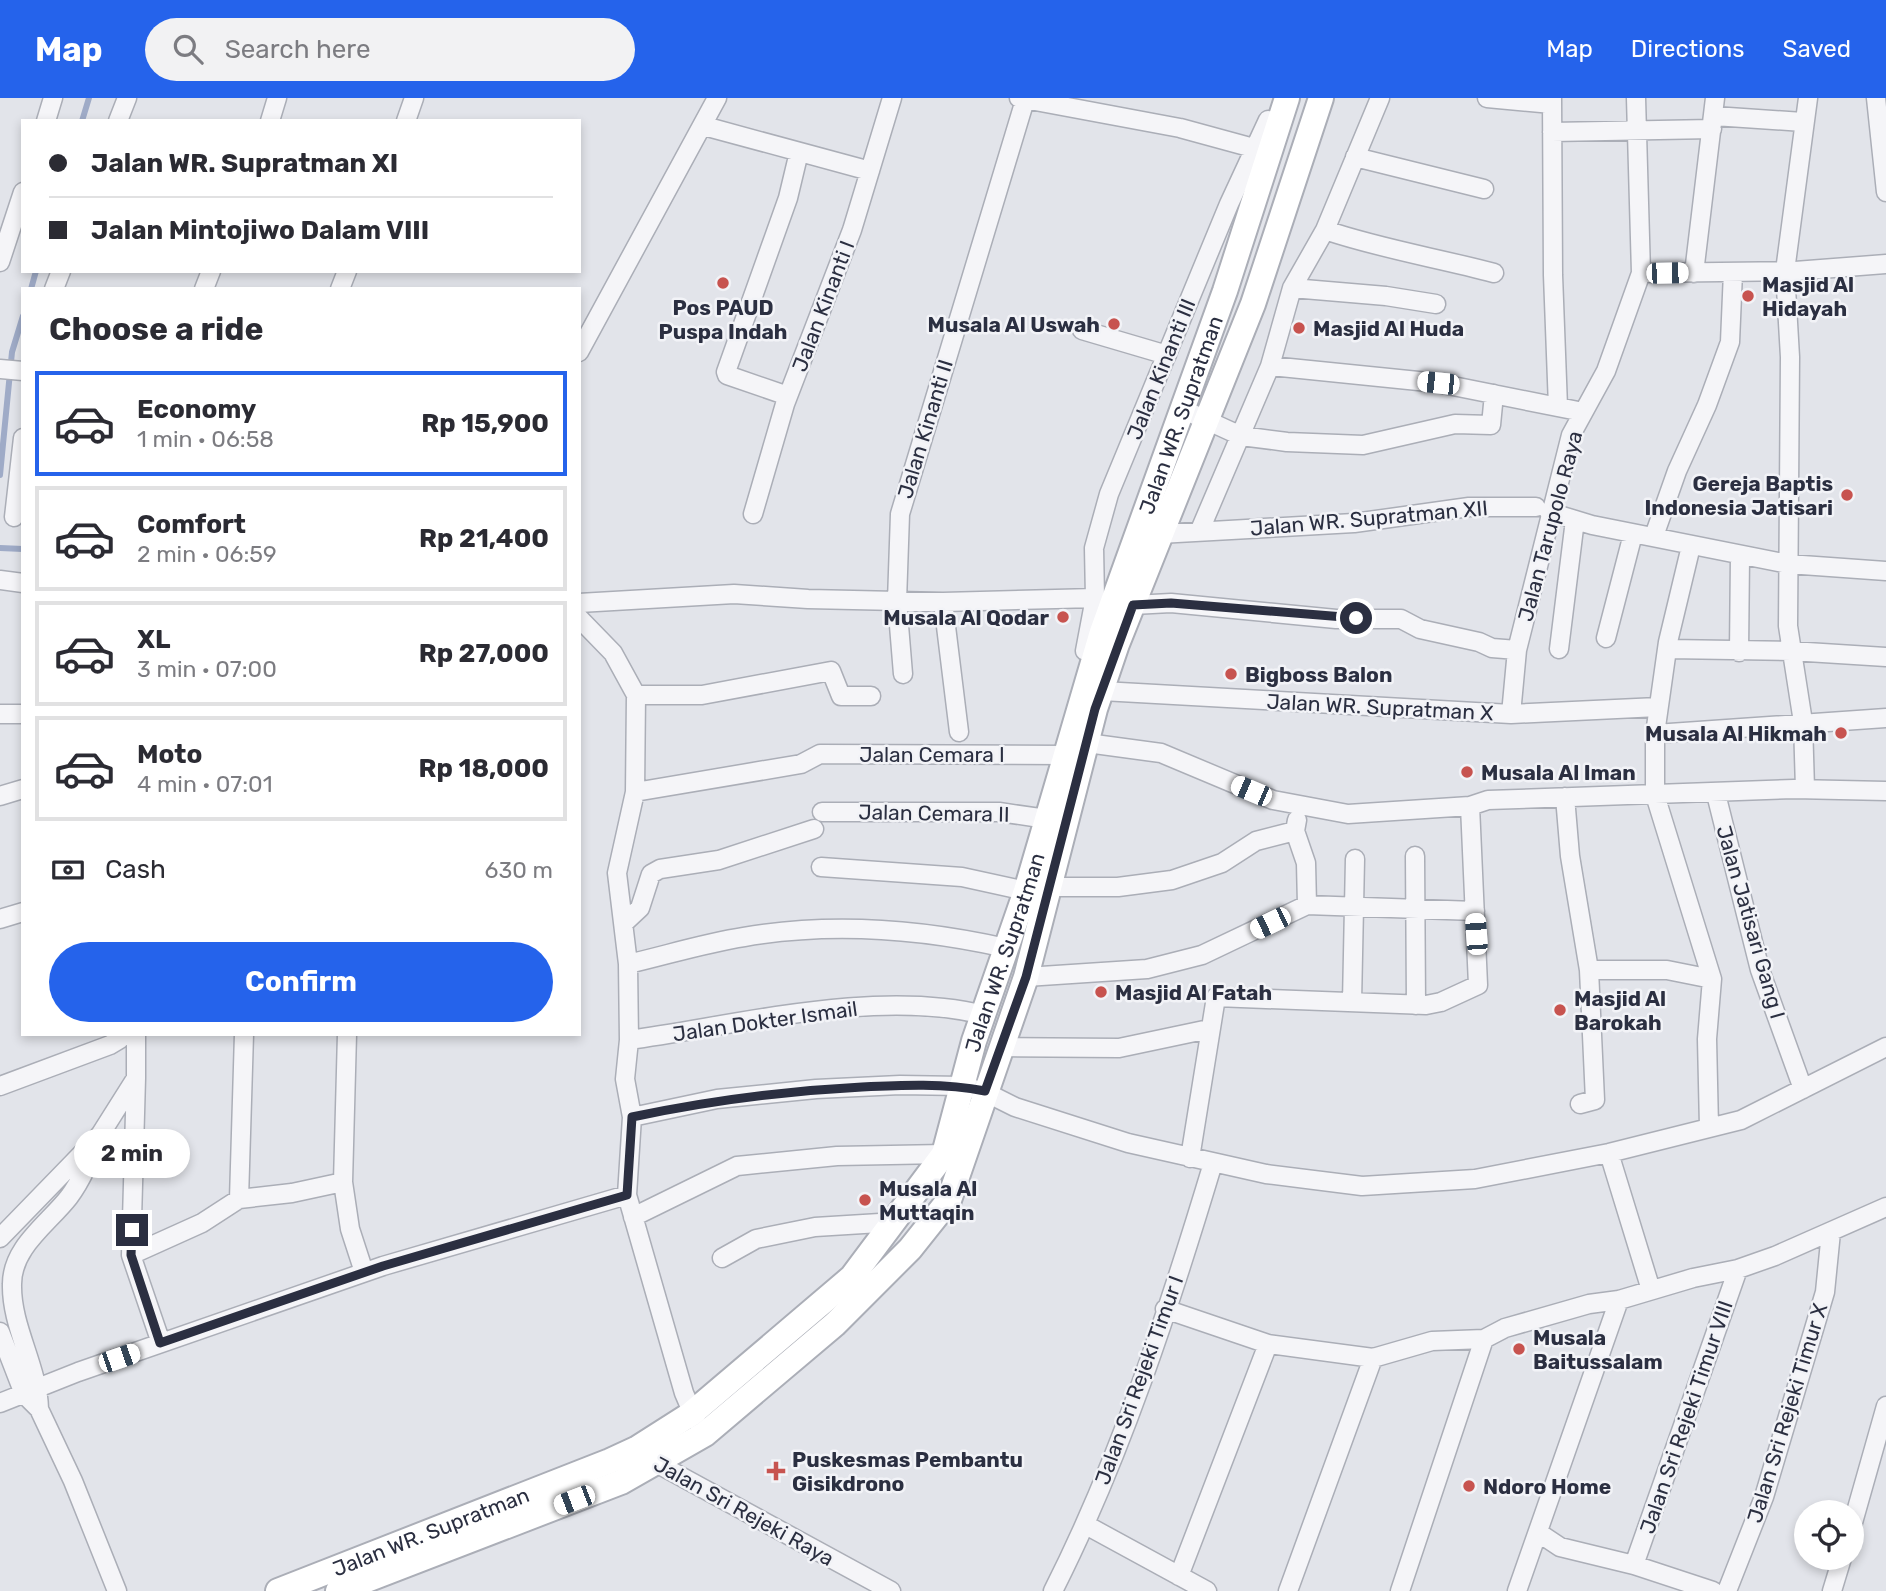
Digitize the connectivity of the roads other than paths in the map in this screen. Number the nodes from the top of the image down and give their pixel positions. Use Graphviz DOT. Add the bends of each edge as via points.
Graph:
graph roads {
  1 [pos="53,98"];
  2 [pos="127,98"];
  3 [pos="277,98"];
  4 [pos="414,98"];
  5 [pos="717,98"];
  6 [pos="892,98"];
  7 [pos="1277,98"];
  8 [pos="1287,98"];
  9 [pos="1321,98"];
  10 [pos="1380,98"];
  11 [pos="1487,98"];
  12 [pos="1636,98"];
  13 [pos="1808,98"];
  14 [pos="1875,98"];
  15 [pos="1022,99"];
  16 [pos="1552,101"];
  17 [pos="1714,114"];
  18 [pos="47,119"];
  19 [pos="119,119"];
  20 [pos="271,119"];
  21 [pos="406,119"];
  22 [pos="1803,122"];
  23 [pos="704,126"];
  24 [pos="1637,129"];
  25 [pos="1552,132"];
  26 [pos="1257,149"];
  27 [pos="799,152"];
  28 [pos="1355,157"];
  29 [pos="870,171"];
  30 [pos="1484,189"];
  31 [pos="1886,192"];
  32 [pos="21,198"];
  33 [pos="1325,230"];
  34 [pos="0,262"];
  35 [pos="1886,264"];
  36 [pos="1785,271"];
  37 [pos="1733,272"];
  38 [pos="1494,273"];
  39 [pos="1641,273"];
  40 [pos="1694,273"];
  41 [pos="1292,288"];
  42 [pos="1436,304"];
  43 [pos="1083,330"];
  44 [pos="581,348"];
  45 [pos="1167,355"];
  46 [pos="1270,366"];
  47 [pos="0,369"];
  48 [pos="21,371"];
  49 [pos="1494,394"];
  50 [pos="788,396"];
  51 [pos="1559,407"];
  52 [pos="1182,409"];
  53 [pos="1583,411"];
  54 [pos="1209,419"];
  55 [pos="1241,436"];
  56 [pos="21,451"];
  57 [pos="1543,510"];
  58 [pos="753,514"];
  59 [pos="11,517"];
  60 [pos="1576,520"];
  61 [pos="1200,530"];
  62 [pos="1159,534"];
  63 [pos="1633,534"];
  64 [pos="1654,536"];
  65 [pos="1691,545"];
  66 [pos="1740,556"];
  67 [pos="1788,564"];
  68 [pos="1886,572"];
  69 [pos="0,580"];
  70 [pos="21,583"];
  71 [pos="1095,598"];
  72 [pos="897,601"];
  73 [pos="943,602"];
  74 [pos="581,603"];
  75 [pos="1133,605"];
  76 [pos="581,620"];
  77 [pos="1606,638"];
  78 [pos="1559,649"];
  79 [pos="1669,649"];
  80 [pos="1517,650"];
  81 [pos="1791,651"];
  82 [pos="1739,652"];
  83 [pos="1886,657"];
  84 [pos="903,674"];
  85 [pos="1102,691"];
  86 [pos="636,695"];
  87 [pos="872,696"];
  88 [pos="1079,705"];
  89 [pos="1658,706"];
  90 [pos="0,714"];
  91 [pos="21,714"];
  92 [pos="1511,714"];
  93 [pos="1886,718"];
  94 [pos="1803,722"];
  95 [pos="959,732"];
  96 [pos="1655,734"];
  97 [pos="1077,749"];
  98 [pos="1805,789"];
  99 [pos="21,790"];
  100 [pos="1886,791"];
  101 [pos="635,792"];
  102 [pos="1655,794"];
  103 [pos="1716,794"];
  104 [pos="0,796"];
  105 [pos="1565,797"];
  106 [pos="1300,805"];
  107 [pos="1470,806"];
  108 [pos="1047,819"];
  109 [pos="1295,831"];
  110 [pos="1415,856"];
  111 [pos="1355,859"];
  112 [pos="821,867"];
  113 [pos="1037,889"];
  114 [pos="1307,905"];
  115 [pos="1354,908"];
  116 [pos="1416,910"];
  117 [pos="1475,911"];
  118 [pos="21,913"];
  119 [pos="0,919"];
  120 [pos="624,923"];
  121 [pos="1006,948"];
  122 [pos="628,964"];
  123 [pos="1589,970"];
  124 [pos="1026,977"];
  125 [pos="1712,979"];
  126 [pos="1352,1002"];
  127 [pos="1421,1004"];
  128 [pos="984,1015"];
  129 [pos="1209,1029"];
  130 [pos="121,1036"];
  131 [pos="136,1036"];
  132 [pos="244,1036"];
  133 [pos="348,1036"];
  134 [pos="629,1040"];
  135 [pos="1001,1047"];
  136 [pos="1886,1048"];
  137 [pos="136,1078"];
  138 [pos="0,1086"];
  139 [pos="973,1089"];
  140 [pos="1803,1089"];
  141 [pos="1580,1104"];
  142 [pos="632,1117"];
  143 [pos="1709,1127"];
  144 [pos="100,1135"];
  145 [pos="1609,1153"];
  146 [pos="944,1154"];
  147 [pos="1190,1158"];
  148 [pos="1213,1163"];
  149 [pos="343,1182"];
  150 [pos="627,1195"];
  151 [pos="239,1199"];
  152 [pos="1886,1207"];
  153 [pos="633,1217"];
  154 [pos="896,1222"];
  155 [pos="1831,1232"];
  156 [pos="0,1238"];
  157 [pos="432,1253"];
  158 [pos="131,1255"];
  159 [pos="722,1258"];
  160 [pos="1738,1269"];
  161 [pos="364,1272"];
  162 [pos="1651,1290"];
  163 [pos="1619,1300"];
  164 [pos="1165,1309"];
  165 [pos="0,1332"];
  166 [pos="1484,1339"];
  167 [pos="160,1343"];
  168 [pos="1268,1345"];
  169 [pos="1373,1359"];
  170 [pos="78,1372"];
  171 [pos="31,1391"];
  172 [pos="0,1403"];
  173 [pos="1886,1406"];
  174 [pos="698,1424"];
  175 [pos="646,1457"];
  176 [pos="1859,1500"];
  177 [pos="1086,1525"];
  178 [pos="1539,1533"];
  179 [pos="428,1545"];
  180 [pos="1634,1565"];
  181 [pos="1838,1570"];
  182 [pos="1179,1576"];
  183 [pos="366,1586"];
  184 [pos="117,1591"];
  185 [pos="278,1591"];
  186 [pos="338,1591"];
  187 [pos="891,1591"];
  188 [pos="1053,1591"];
  189 [pos="1207,1591"];
  190 [pos="1288,1591"];
  191 [pos="1400,1591"];
  192 [pos="1517,1591"];
  193 [pos="1713,1591"];
  194 [pos="1727,1591"];
  195 [pos="1832,1591"];
  1 -- 18 [label="street"];
  2 -- 19 [label="street"];
  3 -- 20 [label="street"];
  4 -- 21 [label="street"];
  5 -- 23 [label="street"];
  6 -- 29 [label="street, Jalan Kinanti I"];
  7 -- 26 [label="street, Jalan Kinanti III"];
  8 -- 52 [label="main road, Jalan WR. Supratman"];
  9 -- 54 [label="main road, Jalan WR. Supratman" via="1253,304"];
  10 -- 28 [label="street"];
  11 -- 16 [label="street"];
  12 -- 24 [label="street, Jalan Tarupolo Raya"];
  13 -- 22 [label="street"];
  14 -- 31 [label="street"];
  15 -- 26 [label="street" via="1180,128"];
  15 -- 72 [label="street, Jalan Kinanti II" via="903,504"];
  16 -- 25 [label="street"];
  17 -- 22 [label="street"];
  17 -- 24 [label="street"];
  17 -- 40 [label="street"];
  22 -- 36 [label="street"];
  23 -- 27 [label="street"];
  23 -- 44 [label="street"];
  24 -- 25 [label="street"];
  24 -- 39 [label="street, Jalan Tarupolo Raya"];
  25 -- 51 [label="street"];
  26 -- 45 [label="street, Jalan Kinanti III" via="1228,204"];
  27 -- 29 [label="street"];
  27 -- 50 [label="street" via="788,198 726,372"];
  28 -- 30 [label="street"];
  28 -- 33 [label="street"];
  29 -- 50 [label="street, Jalan Kinanti I"];
  32 -- 34 [label="street"];
  33 -- 38 [label="street" via="1383,249"];
  33 -- 41 [label="street"];
  35 -- 36 [label="street"];
  36 -- 37 [label="street"];
  36 -- 67 [label="street" via="1790,357"];
  37 -- 40 [label="street"];
  37 -- 64 [label="street" via="1730,342"];
  39 -- 40 [label="street"];
  39 -- 53 [label="street, Jalan Tarupolo Raya" via="1606,371"];
  41 -- 42 [label="street"];
  41 -- 46 [label="street"];
  43 -- 45 [label="street"];
  45 -- 71 [label="street, Jalan Kinanti III" via="1109,494 1094,548"];
  46 -- 49 [label="street" via="1438,383"];
  46 -- 55 [label="street"];
  47 -- 48 [label="street"];
  49 -- 51 [label="street"];
  49 -- 55 [label="street" via="1492,425 1455,424 1363,445"];
  50 -- 58 [label="street, Jalan Kinanti I"];
  51 -- 53 [label="street"];
  52 -- 54 [label="street"];
  52 -- 88 [label="main road, Jalan WR. Supratman"];
  53 -- 57 [label="street, Jalan Tarupolo Raya"];
  54 -- 55 [label="street"];
  54 -- 62 [label="main road, Jalan WR. Supratman"];
  55 -- 61 [label="street"];
  56 -- 59 [label="street"];
  57 -- 60 [label="street, Jalan WR. Supratman XII"];
  57 -- 61 [label="street, Jalan WR. Supratman XII" via="1469,507 1354,523"];
  57 -- 80 [label="street, Jalan Tarupolo Raya" via="1529,611"];
  60 -- 63 [label="street, Jalan WR. Supratman XII"];
  60 -- 78 [label="street"];
  61 -- 62 [label="street, Jalan WR. Supratman XII"];
  62 -- 75 [label="main road, Jalan WR. Supratman"];
  63 -- 64 [label="street, Jalan WR. Supratman XII"];
  63 -- 77 [label="street"];
  64 -- 65 [label="street, Jalan WR. Supratman XII"];
  65 -- 66 [label="street, Jalan WR. Supratman XII"];
  65 -- 79 [label="street"];
  66 -- 67 [label="street, Jalan WR. Supratman XII"];
  66 -- 82 [label="street"];
  67 -- 68 [label="street, Jalan WR. Supratman XII"];
  67 -- 81 [label="street"];
  69 -- 70 [label="street"];
  71 -- 73 [label="street"];
  71 -- 88 [label="street, Jalan Kinanti III" via="1077,687"];
  72 -- 73 [label="street"];
  72 -- 74 [label="street" via="734,594"];
  72 -- 84 [label="street, Jalan Kinanti II"];
  73 -- 95 [label="street"];
  75 -- 80 [label="street" via="1171,603 1336,619 1401,619 1420,629"];
  75 -- 85 [label="main road, Jalan WR. Supratman"];
  76 -- 86 [label="street" via="613,653"];
  79 -- 82 [label="street"];
  79 -- 89 [label="street"];
  80 -- 92 [label="street, Jalan Tarupolo Raya"];
  81 -- 82 [label="street"];
  81 -- 83 [label="street"];
  81 -- 94 [label="street"];
  85 -- 92 [label="street, Jalan WR. Supratman X"];
  85 -- 97 [label="main road, Jalan WR. Supratman"];
  86 -- 87 [label="street" via="702,695 831,671 841,696"];
  86 -- 101 [label="street"];
  88 -- 97 [label="main road, Jalan WR. Supratman"];
  89 -- 92 [label="street, Jalan WR. Supratman X"];
  89 -- 96 [label="street"];
  90 -- 91 [label="street"];
  93 -- 94 [label="street"];
  94 -- 96 [label="street"];
  94 -- 98 [label="street"];
  96 -- 102 [label="street"];
  97 -- 101 [label="street, Jalan Cemara I" via="820,754 801,764"];
  97 -- 106 [label="street" via="1161,753 1273,800"];
  97 -- 108 [label="main road, Jalan WR. Supratman"];
  97 -- 113 [label="main road, Jalan WR. Supratman"];
  98 -- 100 [label="street"];
  98 -- 103 [label="street"];
  99 -- 104 [label="street"];
  101 -- 120 [label="street" via="617,873"];
  102 -- 103 [label="street"];
  102 -- 105 [label="street"];
  102 -- 125 [label="street"];
  103 -- 140 [label="street, Jalan Jatisari Gang I" via="1760,970"];
  105 -- 107 [label="street" via="1488,800"];
  105 -- 123 [label="street"];
  106 -- 107 [label="street" via="1348,814"];
  106 -- 109 [label="street"];
  107 -- 117 [label="street"];
  108 -- 113 [label="main road, Jalan WR. Supratman"];
  108 -- 120 [label="street, Jalan Cemara II" via="999,812 818,821 719,860 660,869 651,874 640,908"];
  109 -- 113 [label="street, Jalan WR. Supratman" via="1256,841 1222,863 1172,880"];
  109 -- 114 [label="street" via="1306,863"];
  110 -- 116 [label="street"];
  111 -- 115 [label="street"];
  112 -- 113 [label="street" via="962,877"];
  113 -- 121 [label="main road, Jalan WR. Supratman"];
  113 -- 124 [label="main road, Jalan WR. Supratman"];
  114 -- 115 [label="street"];
  114 -- 124 [label="street, Jalan WR. Supratman" via="1191,958 1147,969"];
  115 -- 116 [label="street"];
  115 -- 126 [label="street"];
  116 -- 117 [label="street"];
  116 -- 127 [label="street"];
  117 -- 127 [label="street" via="1479,982 1441,1002"];
  118 -- 119 [label="street"];
  120 -- 122 [label="street"];
  121 -- 122 [label="street" via="912,932 807,929 743,937"];
  121 -- 128 [label="main road, Jalan WR. Supratman"];
  122 -- 134 [label="street"];
  123 -- 125 [label="street" via="1667,970"];
  123 -- 141 [label="street" via="1595,1100"];
  124 -- 135 [label="main road, Jalan WR. Supratman"];
  125 -- 143 [label="street" via="1707,1040"];
  126 -- 127 [label="street"];
  126 -- 129 [label="street" via="1218,997"];
  128 -- 134 [label="street, Jalan Dokter Ismail" via="906,1006 814,1010"];
  128 -- 139 [label="main road, Jalan WR. Supratman"];
  129 -- 135 [label="street, Jalan WR. Supratman" via="1119,1048"];
  129 -- 147 [label="street"];
  130 -- 138 [label="street" via="110,1045"];
  131 -- 137 [label="street"];
  132 -- 151 [label="street"];
  133 -- 149 [label="street"];
  134 -- 142 [label="street" via="625,1079"];
  135 -- 139 [label="main road, Jalan WR. Supratman"];
  136 -- 140 [label="street"];
  137 -- 144 [label="street"];
  137 -- 158 [label="street"];
  139 -- 142 [label="street" via="900,1085 816,1089 717,1099"];
  139 -- 146 [label="main road, Jalan WR. Supratman"];
  139 -- 147 [label="street" via="1128,1143"];
  139 -- 174 [label="main road, Jalan WR. Supratman" via="949,1200 933,1221 835,1324"];
  140 -- 143 [label="street" via="1741,1120"];
  142 -- 150 [label="street"];
  143 -- 145 [label="street"];
  144 -- 156 [label="street"];
  144 -- 171 [label="street" via="85,1172 13,1270"];
  145 -- 148 [label="street" via="1475,1179 1362,1186"];
  145 -- 162 [label="street"];
  146 -- 153 [label="street" via="837,1156 737,1166"];
  146 -- 154 [label="main road, Jalan WR. Supratman"];
  147 -- 148 [label="street"];
  148 -- 164 [label="street, Jalan Sri Rejeki Timur I"];
  149 -- 151 [label="street"];
  149 -- 161 [label="street" via="349,1229"];
  150 -- 153 [label="street"];
  150 -- 157 [label="street"];
  151 -- 158 [label="street" via="202,1223"];
  152 -- 155 [label="street"];
  153 -- 174 [label="street"];
  154 -- 159 [label="street" via="815,1227 768,1236"];
  154 -- 174 [label="main road, Jalan WR. Supratman" via="852,1277"];
  155 -- 160 [label="street"];
  155 -- 194 [label="street, Jalan Sri Rejeki Timur X" via="1825,1292 1764,1497"];
  157 -- 161 [label="street"];
  157 -- 170 [label="street" via="395,1274 117,1371 102,1376"];
  158 -- 167 [label="street"];
  160 -- 162 [label="street"];
  160 -- 180 [label="street, Jalan Sri Rejeki Timur VIII"];
  161 -- 167 [label="street"];
  162 -- 163 [label="street"];
  163 -- 166 [label="street" via="1588,1304 1505,1328"];
  163 -- 178 [label="street"];
  164 -- 168 [label="street"];
  164 -- 177 [label="street, Jalan Sri Rejeki Timur I"];
  165 -- 171 [label="street"];
  166 -- 169 [label="street" via="1433,1341"];
  166 -- 191 [label="street"];
  167 -- 170 [label="street"];
  168 -- 169 [label="street"];
  168 -- 182 [label="street"];
  169 -- 190 [label="street"];
  170 -- 171 [label="street"];
  171 -- 172 [label="street"];
  171 -- 184 [label="street"];
  173 -- 176 [label="street"];
  174 -- 175 [label="main road, Jalan WR. Supratman"];
  175 -- 179 [label="main road, Jalan WR. Supratman" via="621,1482"];
  175 -- 187 [label="street, Jalan Sri Rejeki Raya"];
  177 -- 182 [label="street"];
  177 -- 188 [label="street, Jalan Sri Rejeki Timur I"];
  178 -- 180 [label="street" via="1560,1547"];
  178 -- 192 [label="street"];
  179 -- 183 [label="main road, Jalan WR. Supratman"];
  179 -- 185 [label="main road, Jalan WR. Supratman"];
  180 -- 193 [label="street"];
  181 -- 195 [label="street"];
  182 -- 189 [label="street"];
  183 -- 186 [label="main road, Jalan WR. Supratman"];
}
